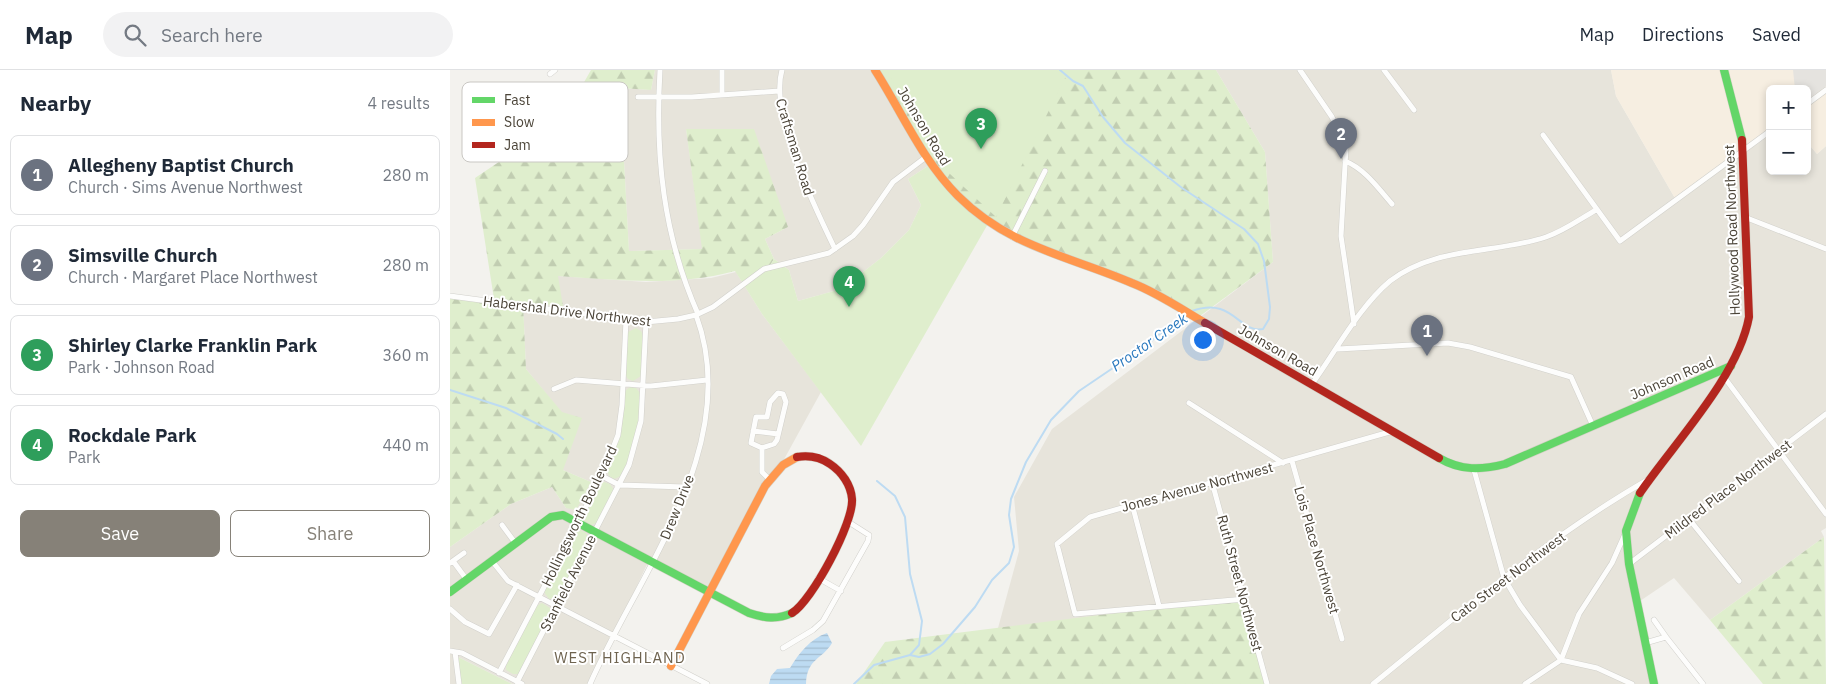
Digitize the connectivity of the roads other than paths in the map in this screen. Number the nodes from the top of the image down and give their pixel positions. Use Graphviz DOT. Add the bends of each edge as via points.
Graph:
graph roads {
  1 [pos="556,70"];
  2 [pos="660,70"];
  3 [pos="722,70"];
  4 [pos="782,70"];
  5 [pos="875,70"];
  6 [pos="1300,70"];
  7 [pos="1384,70"];
  8 [pos="1724,70"];
  9 [pos="550,74"];
  10 [pos="1826,90"];
  11 [pos="779,91"];
  12 [pos="722,94"];
  13 [pos="638,97"];
  14 [pos="660,97"];
  15 [pos="1811,101"];
  16 [pos="1414,110"];
  17 [pos="1766,134"];
  18 [pos="1543,135"];
  19 [pos="1742,151"];
  20 [pos="926,156"];
  21 [pos="1345,161"];
  22 [pos="1044,171"];
  23 [pos="1392,204"];
  24 [pos="1596,210"];
  25 [pos="1747,218"];
  26 [pos="1012,237"];
  27 [pos="834,249"];
  28 [pos="1826,249"];
  29 [pos="450,296"];
  30 [pos="697,314"];
  31 [pos="626,320"];
  32 [pos="646,322"];
  33 [pos="1354,324"];
  34 [pos="1338,349"];
  35 [pos="1731,366"];
  36 [pos="1724,377"];
  37 [pos="707,380"];
  38 [pos="623,384"];
  39 [pos="1312,384"];
  40 [pos="644,385"];
  41 [pos="554,389"];
  42 [pos="1188,403"];
  43 [pos="1826,414"];
  44 [pos="1593,426"];
  45 [pos="754,431"];
  46 [pos="1393,431"];
  47 [pos="778,434"];
  48 [pos="762,448"];
  49 [pos="1780,451"];
  50 [pos="1292,461"];
  51 [pos="1283,463"];
  52 [pos="1474,470"];
  53 [pos="602,476"];
  54 [pos="1649,479"];
  55 [pos="770,480"];
  56 [pos="1212,482"];
  57 [pos="620,485"];
  58 [pos="686,487"];
  59 [pos="1132,504"];
  60 [pos="1826,514"];
  61 [pos="1689,519"];
  62 [pos="847,520"];
  63 [pos="578,523"];
  64 [pos="502,525"];
  65 [pos="1626,531"];
  66 [pos="594,534"];
  67 [pos="516,544"];
  68 [pos="464,553"];
  69 [pos="451,562"];
  70 [pos="492,562"];
  71 [pos="652,563"];
  72 [pos="1629,564"];
  73 [pos="818,578"];
  74 [pos="1504,578"];
  75 [pos="467,580"];
  76 [pos="1739,581"];
  77 [pos="517,585"];
  78 [pos="841,591"];
  79 [pos="450,592"];
  80 [pos="710,592"];
  81 [pos="540,597"];
  82 [pos="1245,599"];
  83 [pos="557,606"];
  84 [pos="1159,606"];
  85 [pos="450,608"];
  86 [pos="1654,620"];
  87 [pos="614,636"];
  88 [pos="1666,637"];
  89 [pos="1342,639"];
  90 [pos="1645,643"];
  91 [pos="783,648"];
  92 [pos="451,652"];
  93 [pos="1561,660"];
  94 [pos="671,666"];
  95 [pos="499,673"];
  96 [pos="519,683"];
  97 [pos="459,684"];
  98 [pos="590,684"];
  99 [pos="707,684"];
  100 [pos="1267,684"];
  101 [pos="1373,684"];
  102 [pos="1525,684"];
  103 [pos="1632,684"];
  104 [pos="1654,684"];
  105 [pos="1703,684"];
  1 -- 9 [label="street"];
  2 -- 14 [label="street, Drew Drive"];
  3 -- 12 [label="street"];
  4 -- 11 [label="street, Craftsman Road"];
  5 -- 20 [label="street, Johnson Road"];
  6 -- 21 [label="street" via="1340,131 1346,148"];
  7 -- 16 [label="street"];
  8 -- 19 [label="street, Hollywood Road Northwest" via="1742,132"];
  10 -- 15 [label="street"];
  11 -- 12 [label="street"];
  11 -- 27 [label="street, Craftsman Road" via="805,188"];
  12 -- 14 [label="street"];
  13 -- 14 [label="street"];
  14 -- 30 [label="street, Drew Drive" via="659,162 667,224"];
  17 -- 19 [label="street"];
  18 -- 24 [label="street"];
  19 -- 24 [label="street" via="1620,241"];
  19 -- 25 [label="street, Hollywood Road Northwest"];
  20 -- 26 [label="street, Johnson Road" via="963,201"];
  20 -- 27 [label="street, Habershal Drive Northwest" via="893,182 864,225"];
  21 -- 23 [label="street" via="1371,179"];
  21 -- 33 [label="street" via="1341,236"];
  22 -- 26 [label="street"];
  24 -- 33 [label="street" via="1547,236 1452,254 1410,268 1390,282"];
  25 -- 28 [label="street"];
  25 -- 35 [label="street, Hollywood Road Northwest" via="1749,318 1744,340"];
  26 -- 39 [label="street, Johnson Road" via="1048,254 1134,282"];
  27 -- 30 [label="street, Habershal Drive Northwest" via="815,258 764,269 713,307"];
  29 -- 31 [label="street, Habershal Drive Northwest"];
  30 -- 32 [label="street, Habershal Drive Northwest" via="678,320"];
  30 -- 37 [label="street, Drew Drive" via="704,336"];
  31 -- 32 [label="street, Habershal Drive Northwest"];
  31 -- 38 [label="street, Hollingsworth Boulevard"];
  32 -- 40 [label="street, Stanfield Avenue"];
  33 -- 34 [label="street"];
  34 -- 39 [label="street"];
  34 -- 44 [label="street" via="1448,343 1540,367 1571,377"];
  35 -- 36 [label="street, Hollywood Road Northwest"];
  35 -- 44 [label="street, Johnson Road"];
  36 -- 49 [label="street"];
  36 -- 54 [label="street, Hollywood Road Northwest"];
  37 -- 40 [label="street"];
  37 -- 58 [label="street, Drew Drive" via="706,412"];
  38 -- 40 [label="street"];
  38 -- 41 [label="street" via="576,380"];
  38 -- 53 [label="street, Hollingsworth Boulevard" via="618,435"];
  39 -- 46 [label="street, Johnson Road"];
  40 -- 57 [label="street, Stanfield Avenue" via="637,440"];
  42 -- 51 [label="street"];
  43 -- 49 [label="street, Mildred Place Northwest"];
  44 -- 52 [label="street, Johnson Road" via="1505,464"];
  45 -- 47 [label="street"];
  45 -- 47 [label="street" via="756,417 767,417 770,402 778,393 783,394 786,402"];
  45 -- 48 [label="street" via="751,444"];
  46 -- 50 [label="street, Jones Avenue Northwest"];
  46 -- 52 [label="street, Johnson Road" via="1444,461"];
  47 -- 48 [label="street" via="774,444"];
  48 -- 55 [label="street" via="762,472"];
  49 -- 60 [label="street"];
  49 -- 61 [label="street, Mildred Place Northwest"];
  50 -- 51 [label="street, Jones Avenue Northwest"];
  50 -- 89 [label="street, Lois Place Northwest"];
  51 -- 56 [label="street, Jones Avenue Northwest"];
  52 -- 74 [label="street"];
  53 -- 57 [label="street"];
  53 -- 63 [label="street, Hollingsworth Boulevard"];
  54 -- 65 [label="street, Hollywood Road Northwest" via="1634,504"];
  54 -- 74 [label="street, Cato Street Northwest" via="1597,510"];
  55 -- 62 [label="street" via="789,460 807,456 825,462 839,470 851,490 851,510"];
  55 -- 80 [label="street"];
  56 -- 59 [label="street, Jones Avenue Northwest"];
  56 -- 82 [label="street, Ruth Street Northwest"];
  57 -- 58 [label="street"];
  57 -- 66 [label="street, Stanfield Avenue"];
  58 -- 71 [label="street, Drew Drive" via="671,528"];
  59 -- 84 [label="street"];
  59 -- 84 [label="street, Jones Avenue Northwest" via="1090,517 1056,544 1075,614"];
  61 -- 72 [label="street, Mildred Place Northwest"];
  61 -- 76 [label="street"];
  62 -- 73 [label="street"];
  62 -- 78 [label="street" via="869,535"];
  63 -- 66 [label="street"];
  63 -- 67 [label="street" via="558,514"];
  63 -- 81 [label="street, Hollingsworth Boulevard"];
  64 -- 67 [label="street"];
  65 -- 72 [label="street, Hollywood Road Northwest"];
  65 -- 93 [label="street" via="1612,563 1579,614"];
  66 -- 71 [label="street"];
  66 -- 83 [label="street, Stanfield Avenue"];
  67 -- 70 [label="street"];
  68 -- 69 [label="street"];
  69 -- 75 [label="street"];
  70 -- 75 [label="street"];
  70 -- 77 [label="street" via="508,581"];
  71 -- 80 [label="street"];
  71 -- 87 [label="street, Drew Drive"];
  72 -- 90 [label="street, Hollywood Road Northwest"];
  73 -- 78 [label="street"];
  73 -- 80 [label="street" via="805,602 790,615 777,618 756,616"];
  74 -- 93 [label="street"];
  74 -- 101 [label="street, Cato Street Northwest"];
  75 -- 79 [label="street"];
  77 -- 81 [label="street"];
  77 -- 85 [label="street" via="490,634 466,622"];
  78 -- 91 [label="street" via="820,626"];
  80 -- 94 [label="street"];
  81 -- 83 [label="street"];
  81 -- 95 [label="street, Hollingsworth Boulevard"];
  82 -- 84 [label="street"];
  82 -- 100 [label="street, Ruth Street Northwest"];
  83 -- 87 [label="street"];
  83 -- 96 [label="street, Stanfield Avenue"];
  86 -- 88 [label="street"];
  87 -- 94 [label="street"];
  87 -- 98 [label="street, Drew Drive"];
  88 -- 90 [label="street"];
  88 -- 105 [label="street"];
  90 -- 104 [label="street, Hollywood Road Northwest"];
  92 -- 95 [label="street" via="462,653"];
  92 -- 97 [label="street"];
  93 -- 102 [label="street"];
  93 -- 103 [label="street" via="1597,668"];
  94 -- 99 [label="street"];
  95 -- 96 [label="street"];
}
